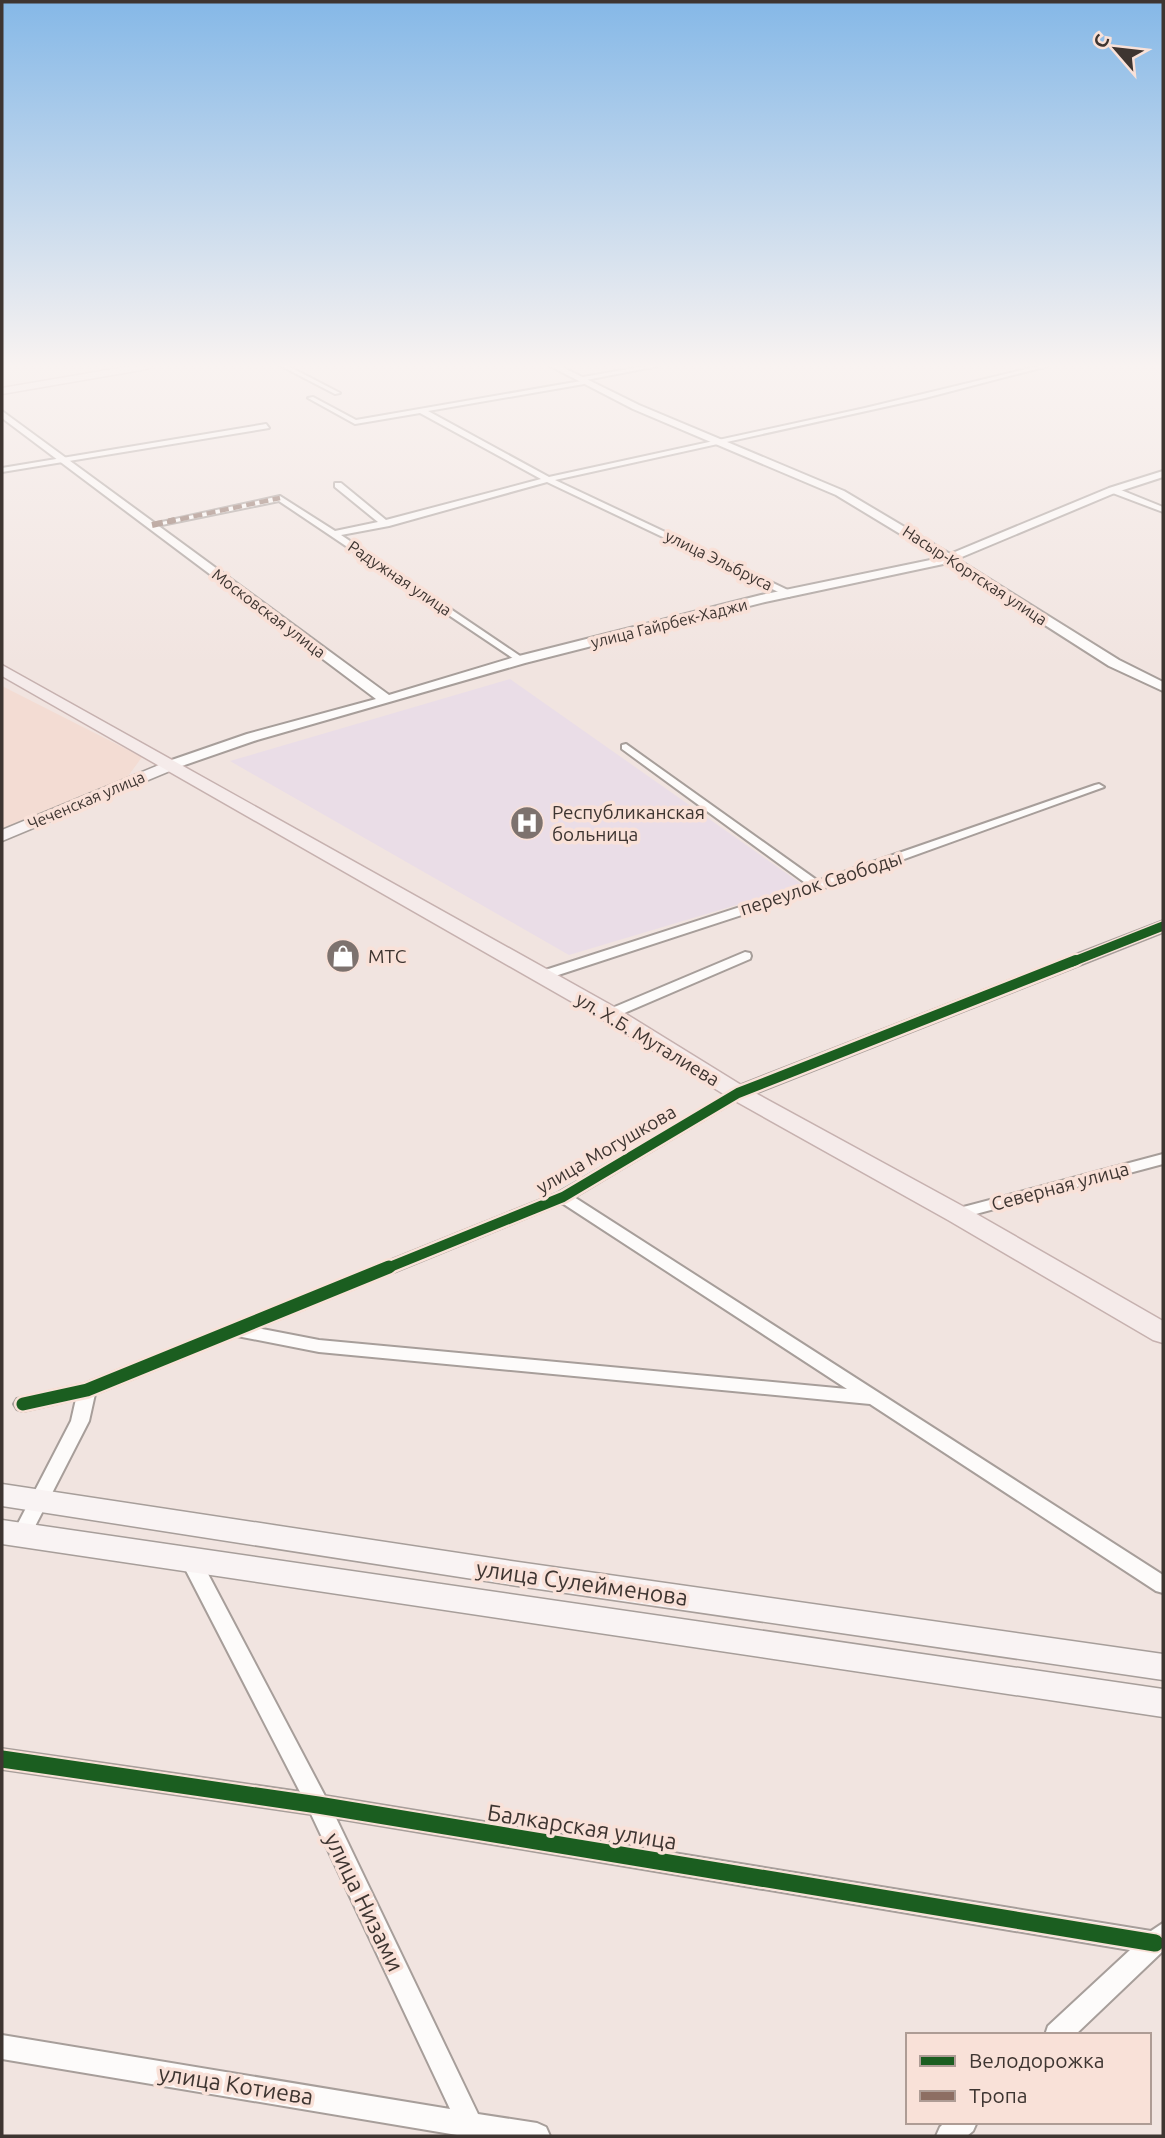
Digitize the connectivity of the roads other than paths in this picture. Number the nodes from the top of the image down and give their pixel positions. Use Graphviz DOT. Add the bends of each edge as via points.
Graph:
graph roads {
  1 [pos="32,466"];
  2 [pos="72,466"];
  3 [pos="526,466"];
  4 [pos="604,466"];
  5 [pos="775,466"];
  6 [pos="2,470"];
  7 [pos="1163,474"];
  8 [pos="549,478"];
  9 [pos="338,485"];
  10 [pos="1113,490"];
  11 [pos="1163,510"];
  12 [pos="386,524"];
  13 [pos="152,525"];
  14 [pos="335,534"];
  15 [pos="948,558"];
  16 [pos="789,594"];
  17 [pos="520,660"];
  18 [pos="2,670"];
  19 [pos="1163,687"];
  20 [pos="387,700"];
  21 [pos="626,747"];
  22 [pos="171,765"];
  23 [pos="1099,787"];
  24 [pos="2,836"];
  25 [pos="817,886"];
  26 [pos="1163,926"];
  27 [pos="745,956"];
  28 [pos="541,976"];
  29 [pos="610,1014"];
  30 [pos="738,1093"];
  31 [pos="1163,1159"];
  32 [pos="563,1197"];
  33 [pos="957,1214"];
  34 [pos="237,1329"];
  35 [pos="1163,1333"];
  36 [pos="87,1390"];
  37 [pos="874,1398"];
  38 [pos="23,1404"];
  39 [pos="2,1495"];
  40 [pos="41,1500"];
  41 [pos="11,1534"];
  42 [pos="190,1559"];
  43 [pos="1163,1585"];
  44 [pos="1163,1667"];
  45 [pos="1163,1703"];
  46 [pos="2,1759"];
  47 [pos="318,1805"];
  48 [pos="1159,1939"];
  49 [pos="1059,2033"];
  50 [pos="2,2047"];
  51 [pos="962,2124"];
  52 [pos="473,2130"];
  53 [pos="537,2136"];
  54 [pos="949,2136"];
  1 -- 6 [label="street"];
  2 -- 13 [label="street, Московская улица"];
  3 -- 8 [label="street, улица Эльбруса"];
  4 -- 8 [label="street"];
  5 -- 15 [label="street, Насыр-Кортская улица" via="841,493"];
  7 -- 10 [label="street, улица Гайрбек-Хаджи"];
  8 -- 12 [label="street"];
  8 -- 16 [label="street, улица Эльбруса"];
  9 -- 12 [label="street"];
  10 -- 11 [label="street"];
  10 -- 15 [label="street, улица Гайрбек-Хаджи"];
  12 -- 14 [label="street"];
  13 -- 14 [label="street, Радужная улица" via="280,498"];
  13 -- 20 [label="street, Московская улица"];
  14 -- 17 [label="street, Радужная улица"];
  15 -- 16 [label="street, улица Гайрбек-Хаджи" via="872,579"];
  15 -- 19 [label="street, Насыр-Кортская улица" via="1114,663"];
  16 -- 17 [label="street, улица Гайрбек-Хаджи"];
  17 -- 20 [label="street, улица Гайрбек-Хаджи"];
  18 -- 22 [label="main road"];
  20 -- 22 [label="street, улица Гайрбек-Хаджи"];
  21 -- 25 [label="street"];
  22 -- 24 [label="main road, Чеченская улица"];
  22 -- 28 [label="main road, ул. Х.Б. Муталиева"];
  23 -- 25 [label="street, переулок Свободы"];
  25 -- 28 [label="street, переулок Свободы"];
  26 -- 30 [label="street, улица Могушкова"];
  27 -- 29 [label="street"];
  28 -- 29 [label="main road, ул. Х.Б. Муталиева"];
  29 -- 30 [label="main road, ул. Х.Б. Муталиева"];
  30 -- 32 [label="street, улица Могушкова"];
  30 -- 33 [label="main road, ул. Х.Б. Муталиева"];
  31 -- 33 [label="street, Северная улица"];
  32 -- 34 [label="street, улица Могушкова"];
  32 -- 37 [label="street"];
  33 -- 35 [label="main road, ул. Х.Б. Муталиева"];
  34 -- 36 [label="street, улица Могушкова"];
  34 -- 37 [label="street" via="319,1346"];
  36 -- 38 [label="street, улица Могушкова"];
  36 -- 40 [label="street" via="80,1420"];
  37 -- 43 [label="street"];
  39 -- 40 [label="main road, улица Сулейменова"];
  40 -- 41 [label="street"];
  40 -- 44 [label="main road, улица Сулейменова"];
  41 -- 42 [label="main road, улица Сулейменова"];
  42 -- 45 [label="main road, улица Сулейменова"];
  42 -- 47 [label="street, улица Низами"];
  46 -- 47 [label="street, Балкарская улица"];
  47 -- 48 [label="street, Балкарская улица"];
  47 -- 52 [label="street, улица Низами"];
  48 -- 49 [label="street"];
  50 -- 52 [label="street, улица Котиева"];
  51 -- 54 [label="street"];
  52 -- 53 [label="street, улица Котиева"];
}
